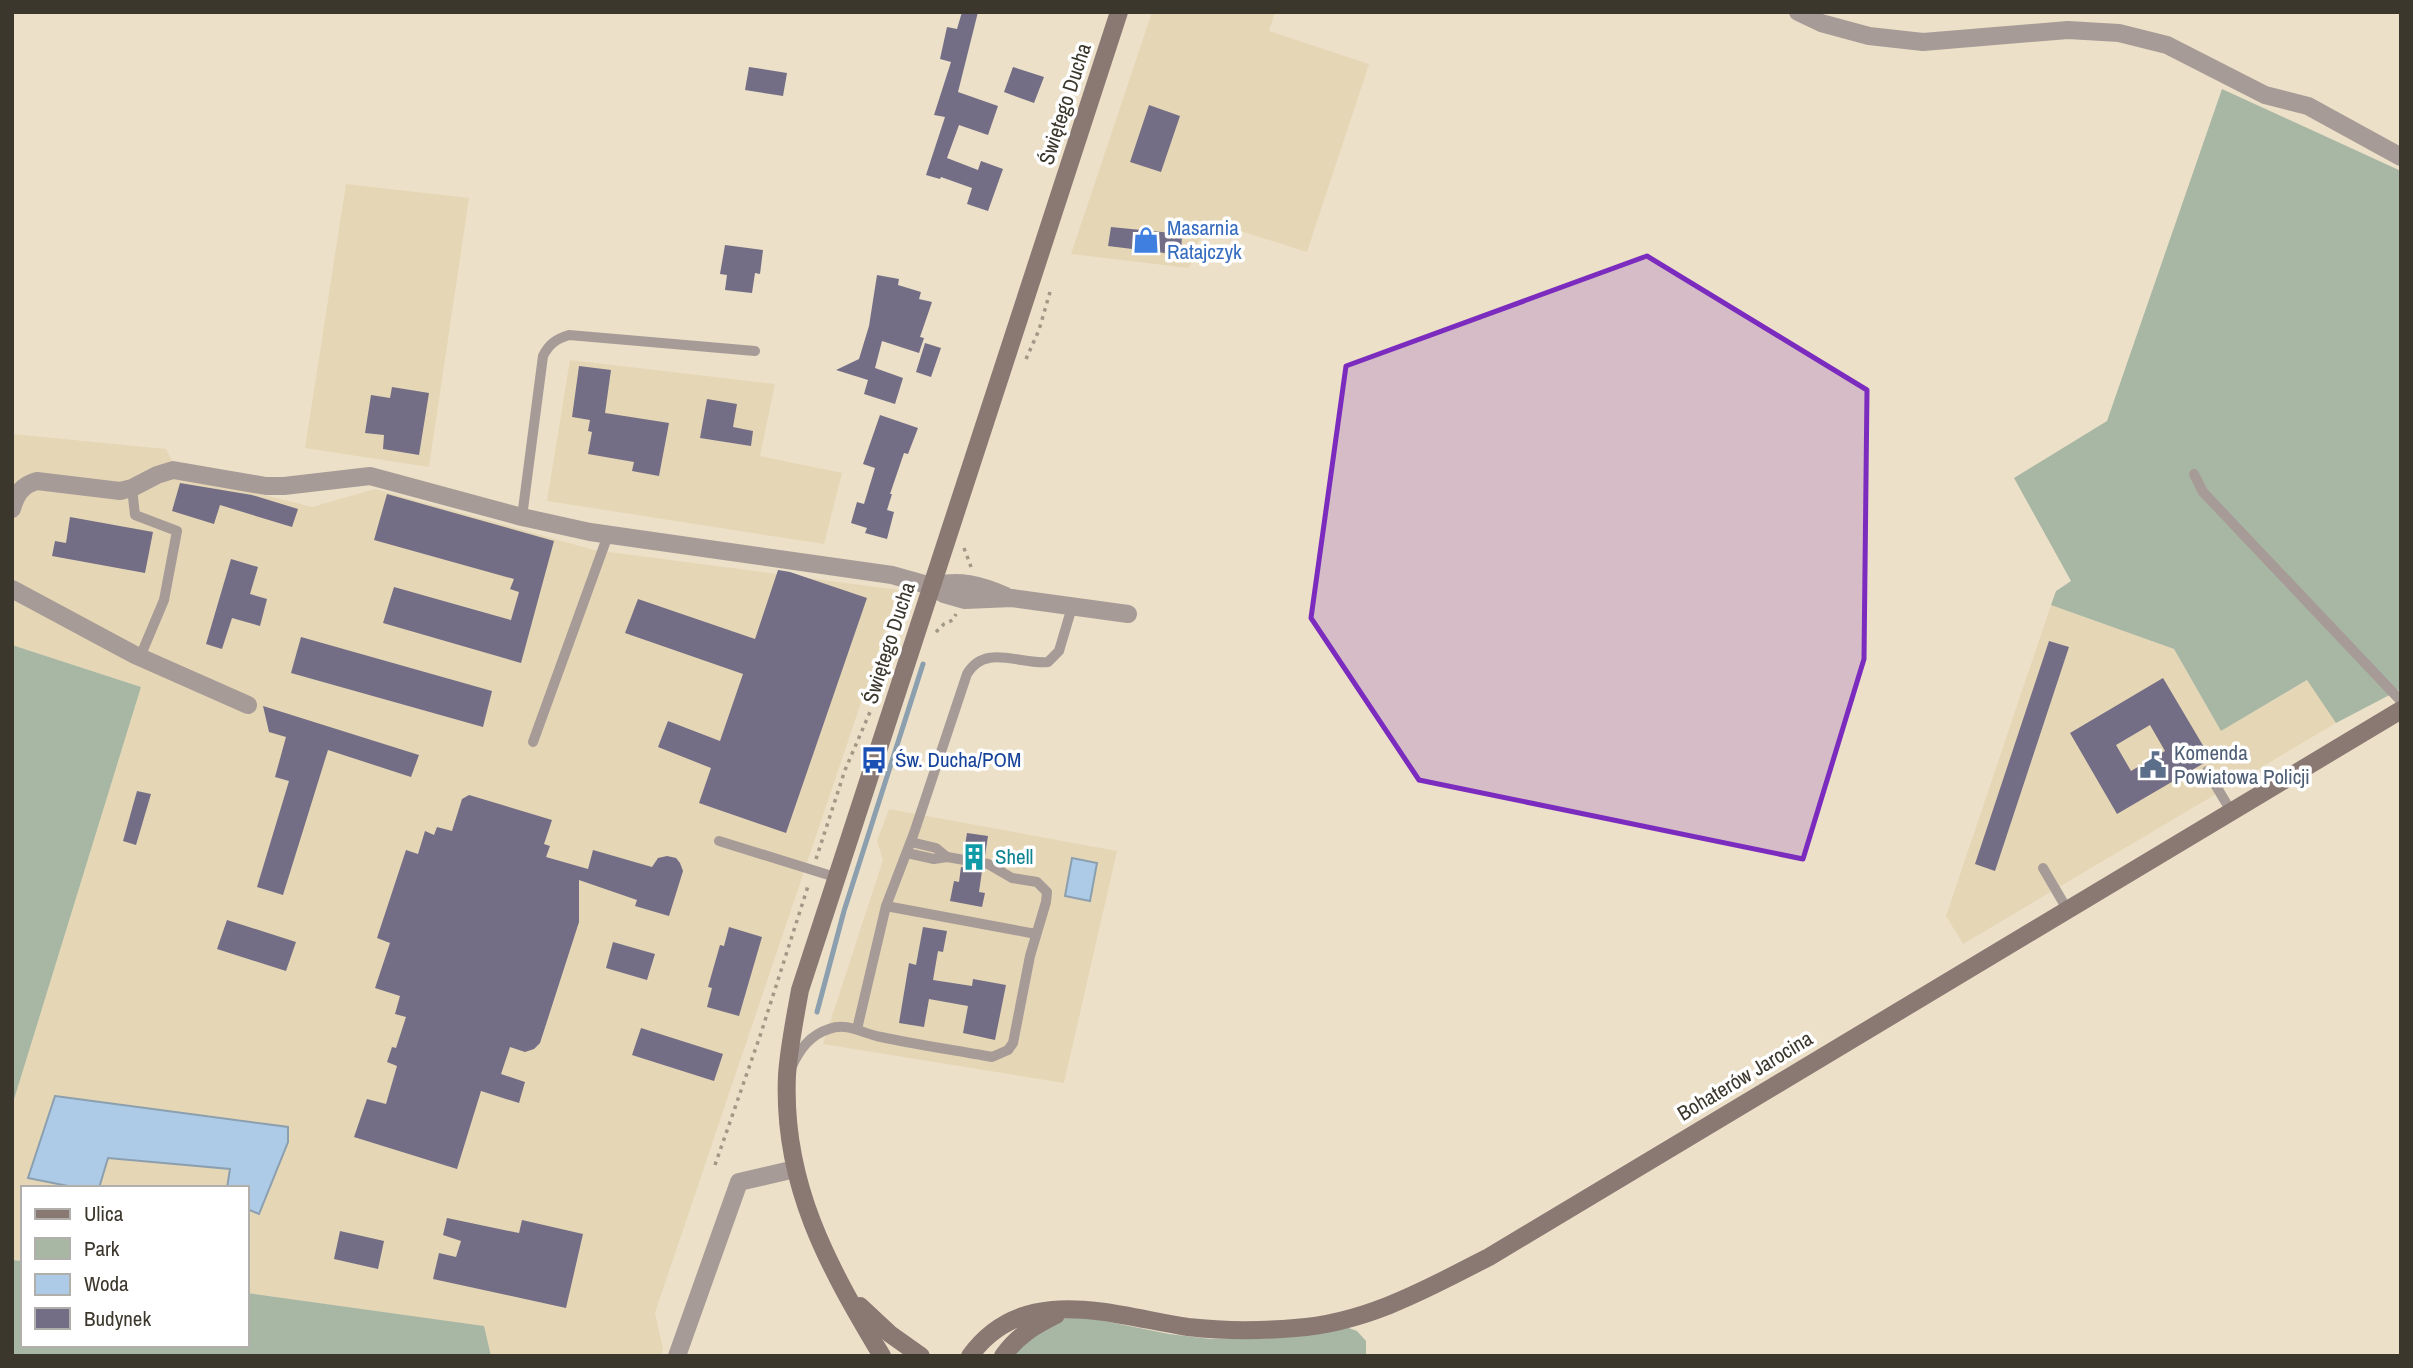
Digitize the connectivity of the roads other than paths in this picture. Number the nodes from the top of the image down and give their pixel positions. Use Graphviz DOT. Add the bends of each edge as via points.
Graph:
graph roads {
  1 [pos="1119,12"];
  2 [pos="1798,12"];
  3 [pos="2401,157"];
  4 [pos="755,351"];
  5 [pos="2194,474"];
  6 [pos="132,488"];
  7 [pos="12,509"];
  8 [pos="522,517"];
  9 [pos="608,535"];
  10 [pos="931,586"];
  11 [pos="12,589"];
  12 [pos="1072,607"];
  13 [pos="1128,614"];
  14 [pos="140,657"];
  15 [pos="2401,701"];
  16 [pos="248,705"];
  17 [pos="2401,710"];
  18 [pos="533,742"];
  19 [pos="2207,771"];
  20 [pos="2231,811"];
  21 [pos="719,841"];
  22 [pos="911,842"];
  23 [pos="907,853"];
  24 [pos="947,857"];
  25 [pos="2043,868"];
  26 [pos="835,877"];
  27 [pos="886,906"];
  28 [pos="2067,909"];
  29 [pos="1036,934"];
  30 [pos="857,1029"];
  31 [pos="787,1076"];
  32 [pos="795,1169"];
  33 [pos="845,1291"];
  34 [pos="1068,1308"];
  35 [pos="677,1356"];
  36 [pos="882,1356"];
  37 [pos="922,1356"];
  38 [pos="970,1356"];
  39 [pos="1003,1356"];
  1 -- 10 [label="street, Świętego Ducha"];
  2 -- 3 [label="street" via="1869,36 1923,42 2068,30 2119,33 2168,45 2265,95 2308,106"];
  4 -- 8 [label="lane" via="569,335 557,339 543,356"];
  5 -- 15 [label="lane" via="2203,492"];
  6 -- 7 [label="street" via="120,491 37,481 20,491"];
  6 -- 8 [label="street" via="173,470 266,486 370,476"];
  6 -- 14 [label="lane" via="135,515 177,531 163,600"];
  8 -- 9 [label="street"];
  9 -- 10 [label="street" via="892,575"];
  9 -- 18 [label="lane"];
  10 -- 12 [label="street" via="965,600 1012,598"];
  10 -- 26 [label="street, Świętego Ducha"];
  11 -- 14 [label="street"];
  12 -- 13 [label="street"];
  12 -- 22 [label="lane" via="1059,651 1048,662 990,657 971,668"];
  14 -- 16 [label="street"];
  17 -- 20 [label="street, Bohaterów Jarocina"];
  19 -- 20 [label="lane"];
  20 -- 28 [label="street, Bohaterów Jarocina"];
  21 -- 26 [label="lane"];
  22 -- 23 [label="lane"];
  22 -- 24 [label="lane" via="936,848"];
  23 -- 24 [label="lane"];
  23 -- 27 [label="lane"];
  24 -- 29 [label="lane" via="988,864 1012,878 1042,885 1047,896"];
  25 -- 28 [label="lane"];
  26 -- 31 [label="street, Świętego Ducha" via="800,990"];
  27 -- 29 [label="lane"];
  27 -- 30 [label="lane"];
  28 -- 34 [label="street, Bohaterów Jarocina" via="1489,1257 1413,1297 1348,1320 1249,1330 1191,1327"];
  29 -- 30 [label="lane" via="1014,1038 1001,1055 877,1037"];
  30 -- 31 [label="lane" via="838,1027 814,1036"];
  31 -- 32 [label="street, Świętego Ducha"];
  32 -- 33 [label="street, Świętego Ducha" via="807,1212"];
  32 -- 35 [label="street" via="739,1182"];
  33 -- 36 [label="street, Świętego Ducha"];
  33 -- 37 [label="street, Świętego Ducha" via="890,1334"];
  34 -- 38 [label="street, Bohaterów Jarocina" via="1009,1322 981,1341"];
  34 -- 39 [label="street" via="1027,1330"];
}
